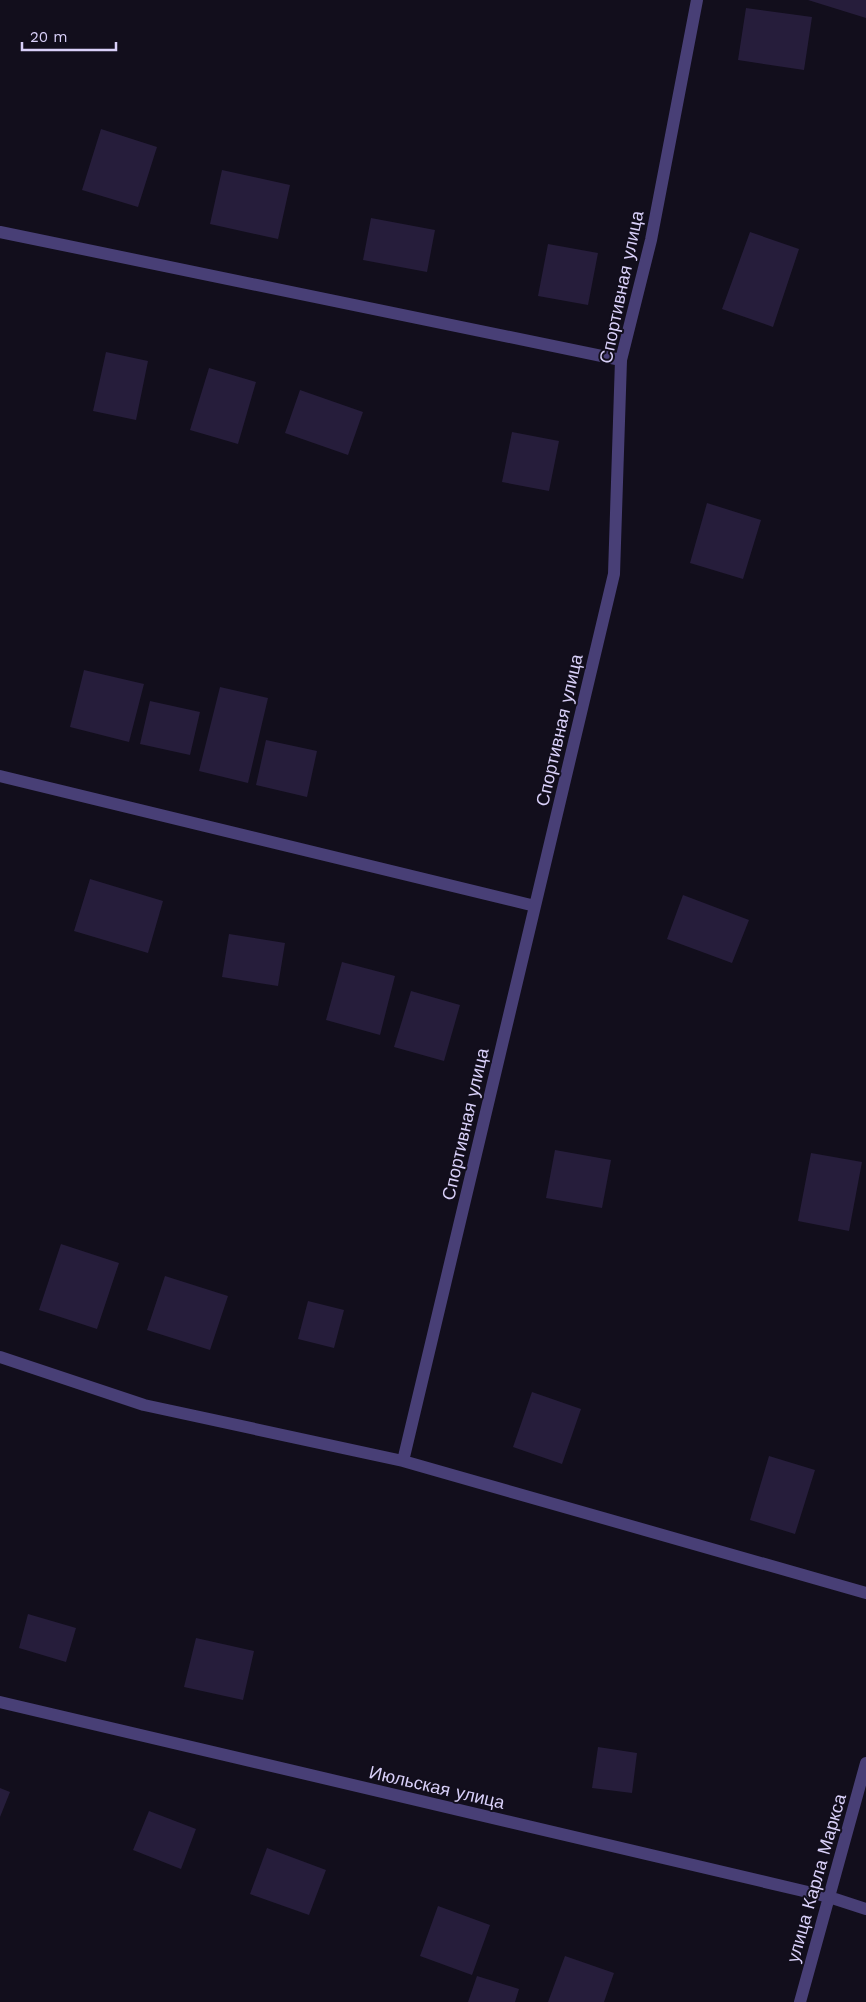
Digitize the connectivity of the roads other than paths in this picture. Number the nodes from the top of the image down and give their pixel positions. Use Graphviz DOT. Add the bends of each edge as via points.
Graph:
graph roads {
  1 [pos="697,0"];
  2 [pos="0,232"];
  3 [pos="620,360"];
  4 [pos="0,776"];
  5 [pos="535,906"];
  6 [pos="0,1357"];
  7 [pos="403,1461"];
  8 [pos="866,1593"];
  9 [pos="0,1702"];
  10 [pos="866,1763"];
  11 [pos="829,1897"];
  12 [pos="866,1909"];
  13 [pos="800,2002"];
  1 -- 3 [label="street, Спортивная улица" via="650,240"];
  2 -- 3 [label="street"];
  3 -- 5 [label="street, Спортивная улица" via="614,574"];
  4 -- 5 [label="street"];
  5 -- 7 [label="street, Спортивная улица"];
  6 -- 7 [label="street" via="144,1406"];
  7 -- 8 [label="street"];
  9 -- 11 [label="street, Июльская улица"];
  10 -- 11 [label="street, улица Карла Маркса"];
  11 -- 12 [label="street, Июльская улица"];
  11 -- 13 [label="street, улица Карла Маркса"];
}
